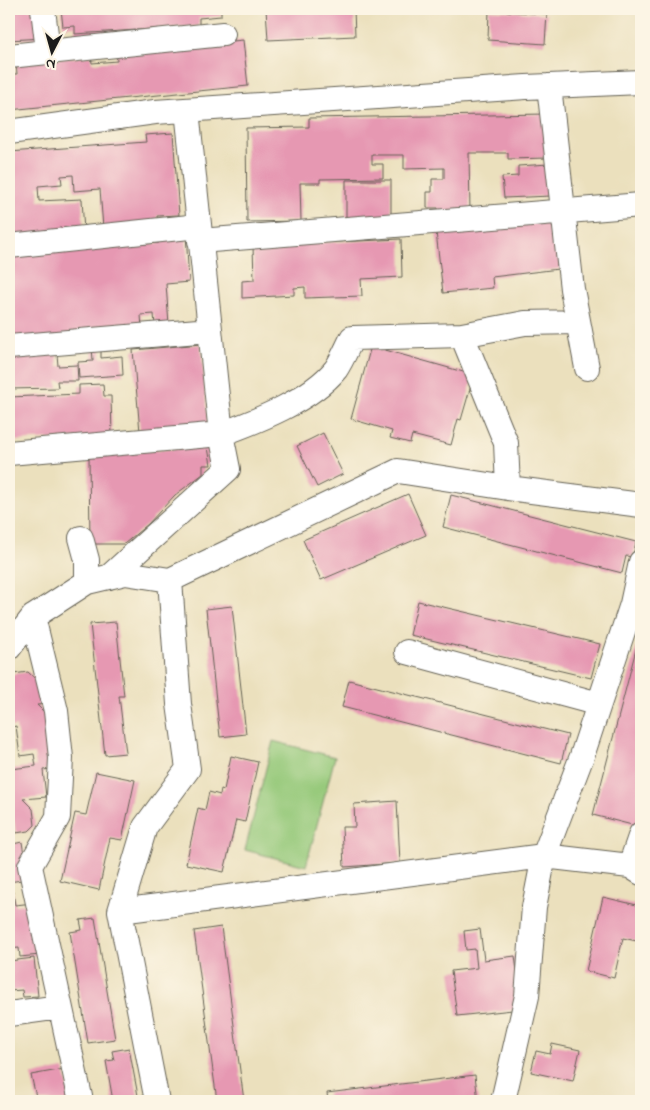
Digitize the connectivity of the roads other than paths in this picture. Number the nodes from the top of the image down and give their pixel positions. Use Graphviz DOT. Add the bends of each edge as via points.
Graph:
graph roads {
  1 [pos="42,9"];
  2 [pos="223,34"];
  3 [pos="48,51"];
  4 [pos="9,56"];
  5 [pos="641,82"];
  6 [pos="549,86"];
  7 [pos="187,110"];
  8 [pos="9,132"];
  9 [pos="641,205"];
  10 [pos="563,210"];
  11 [pos="200,234"];
  12 [pos="9,246"];
  13 [pos="578,322"];
  14 [pos="210,330"];
  15 [pos="462,335"];
  16 [pos="9,347"];
  17 [pos="587,368"];
  18 [pos="221,434"];
  19 [pos="9,454"];
  20 [pos="508,488"];
  21 [pos="641,506"];
  22 [pos="81,538"];
  23 [pos="641,562"];
  24 [pos="98,579"];
  25 [pos="170,580"];
  26 [pos="637,605"];
  27 [pos="33,617"];
  28 [pos="9,648"];
  29 [pos="407,652"];
  30 [pos="599,704"];
  31 [pos="641,834"];
  32 [pos="544,856"];
  33 [pos="636,869"];
  34 [pos="120,911"];
  35 [pos="60,1007"];
  36 [pos="9,1014"];
  37 [pos="81,1101"];
  38 [pos="157,1101"];
  39 [pos="503,1101"];
  1 -- 3 [label="street"];
  2 -- 3 [label="street"];
  3 -- 4 [label="street"];
  5 -- 6 [label="street"];
  6 -- 7 [label="street"];
  6 -- 10 [label="street"];
  7 -- 8 [label="street"];
  7 -- 11 [label="street"];
  9 -- 10 [label="street"];
  10 -- 11 [label="street"];
  10 -- 13 [label="street"];
  11 -- 12 [label="street"];
  11 -- 14 [label="street"];
  13 -- 15 [label="street" via="524,323"];
  13 -- 17 [label="street"];
  14 -- 16 [label="street"];
  14 -- 18 [label="street"];
  15 -- 18 [label="street" via="352,338 336,369 304,396 254,422"];
  15 -- 20 [label="street" via="506,443"];
  18 -- 19 [label="street"];
  18 -- 24 [label="street" via="228,469"];
  20 -- 21 [label="street"];
  20 -- 25 [label="street" via="398,471"];
  22 -- 24 [label="street" via="87,560"];
  23 -- 26 [label="street"];
  24 -- 25 [label="street" via="125,573"];
  24 -- 27 [label="street"];
  25 -- 34 [label="street" via="179,704 188,769 144,827"];
  26 -- 30 [label="street"];
  27 -- 28 [label="street"];
  27 -- 35 [label="street" via="56,711 61,758 58,817 30,866"];
  29 -- 30 [label="street"];
  30 -- 32 [label="street"];
  31 -- 33 [label="street"];
  32 -- 33 [label="street"];
  32 -- 34 [label="street"];
  32 -- 39 [label="street" via="534,907 527,996"];
  34 -- 38 [label="street"];
  35 -- 36 [label="street"];
  35 -- 37 [label="street"];
}
